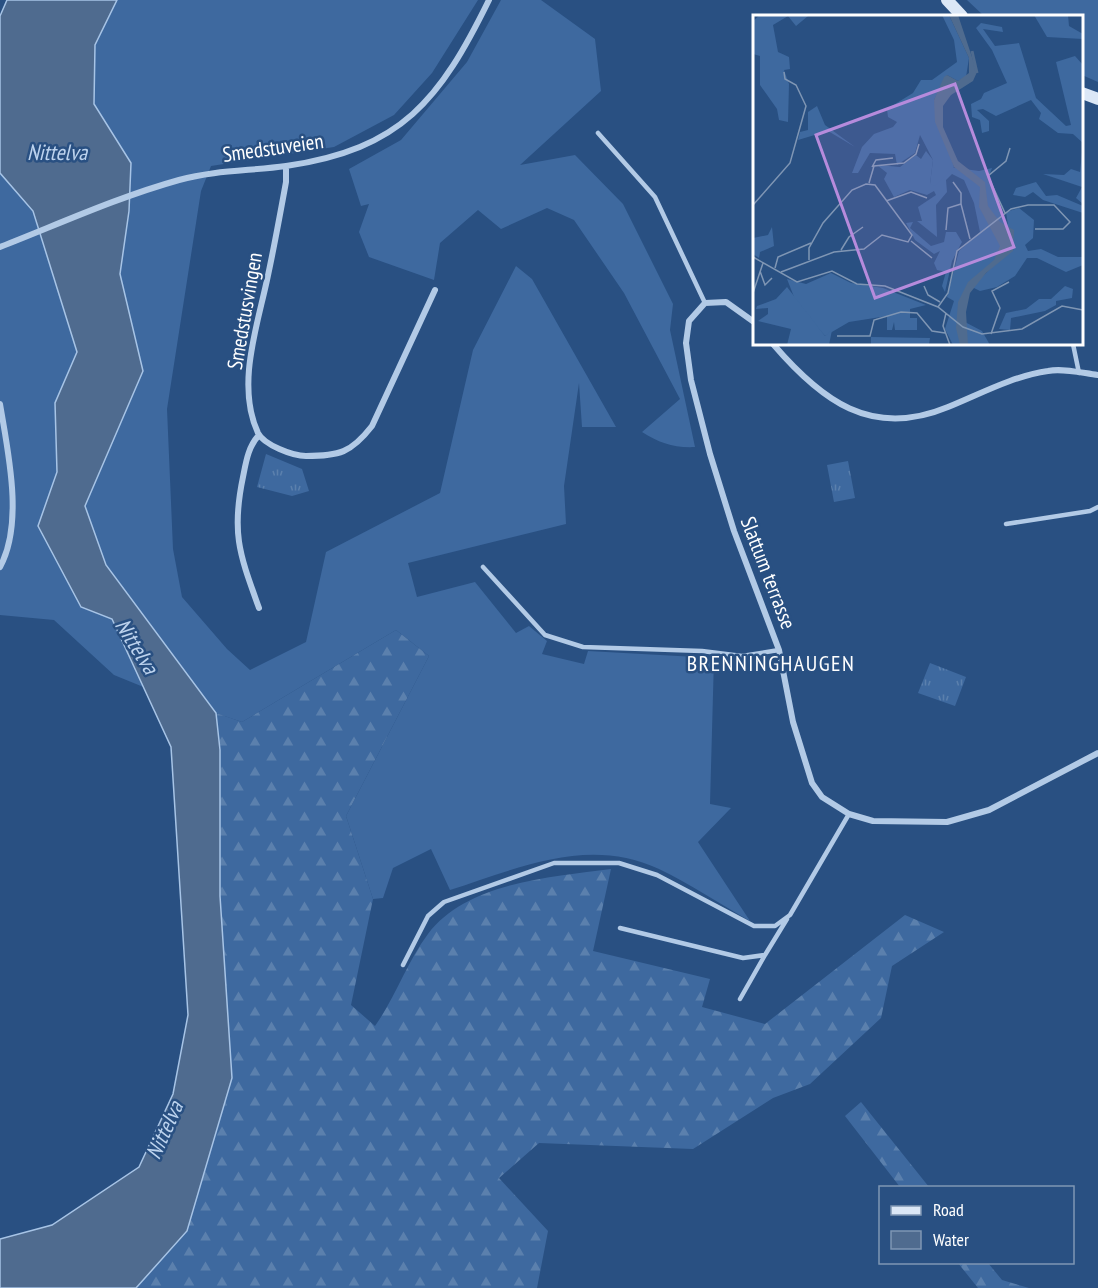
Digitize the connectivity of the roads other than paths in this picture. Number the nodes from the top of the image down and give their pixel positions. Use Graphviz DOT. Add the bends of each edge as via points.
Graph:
graph roads {
  1 [pos="489,0"];
  2 [pos="947,0"];
  3 [pos="961,15"];
  4 [pos="1083,93"];
  5 [pos="1098,99"];
  6 [pos="597,133"];
  7 [pos="286,166"];
  8 [pos="0,248"];
  9 [pos="435,290"];
  10 [pos="705,303"];
  11 [pos="753,321"];
  12 [pos="774,345"];
  13 [pos="1073,345"];
  14 [pos="1079,373"];
  15 [pos="1098,375"];
  16 [pos="0,404"];
  17 [pos="259,435"];
  18 [pos="1098,507"];
  19 [pos="1006,524"];
  20 [pos="0,567"];
  21 [pos="483,567"];
  22 [pos="259,608"];
  23 [pos="779,650"];
  24 [pos="1098,753"];
  25 [pos="849,814"];
  26 [pos="790,915"];
  27 [pos="620,928"];
  28 [pos="765,955"];
  29 [pos="403,965"];
  30 [pos="740,999"];
  1 -- 7 [label="street, Smedstuveien" via="464,52 407,120 370,144"];
  2 -- 3 [label="main road"];
  4 -- 5 [label="main road"];
  6 -- 10 [label="lane" via="655,197"];
  7 -- 8 [label="street, Smedstuveien" via="221,170 138,194"];
  7 -- 17 [label="street, Smedstusvingen" via="253,340 250,400"];
  9 -- 17 [label="street" via="372,426 359,443 344,453 300,456"];
  10 -- 11 [label="street" via="726,302"];
  10 -- 23 [label="street, Slattum terrasse" via="689,321 686,343 692,380 734,531"];
  12 -- 14 [label="street" via="830,399 868,416 889,419 944,409 1001,384 1049,370"];
  13 -- 14 [label="lane"];
  14 -- 15 [label="street"];
  16 -- 20 [label="street" via="13,520 9,546"];
  17 -- 22 [label="street" via="246,458 236,511 242,559"];
  18 -- 19 [label="lane"];
  21 -- 23 [label="lane" via="545,635 583,647 742,656"];
  23 -- 25 [label="street, Slattum terrasse" via="793,722 812,783 822,798"];
  24 -- 25 [label="street, Slattum terrasse" via="971,817 947,822 897,823"];
  25 -- 26 [label="lane"];
  26 -- 28 [label="lane"];
  26 -- 29 [label="lane" via="775,926 754,926 657,874 619,863 554,863 444,902 428,916"];
  27 -- 28 [label="lane" via="743,958"];
  28 -- 30 [label="lane"];
}
